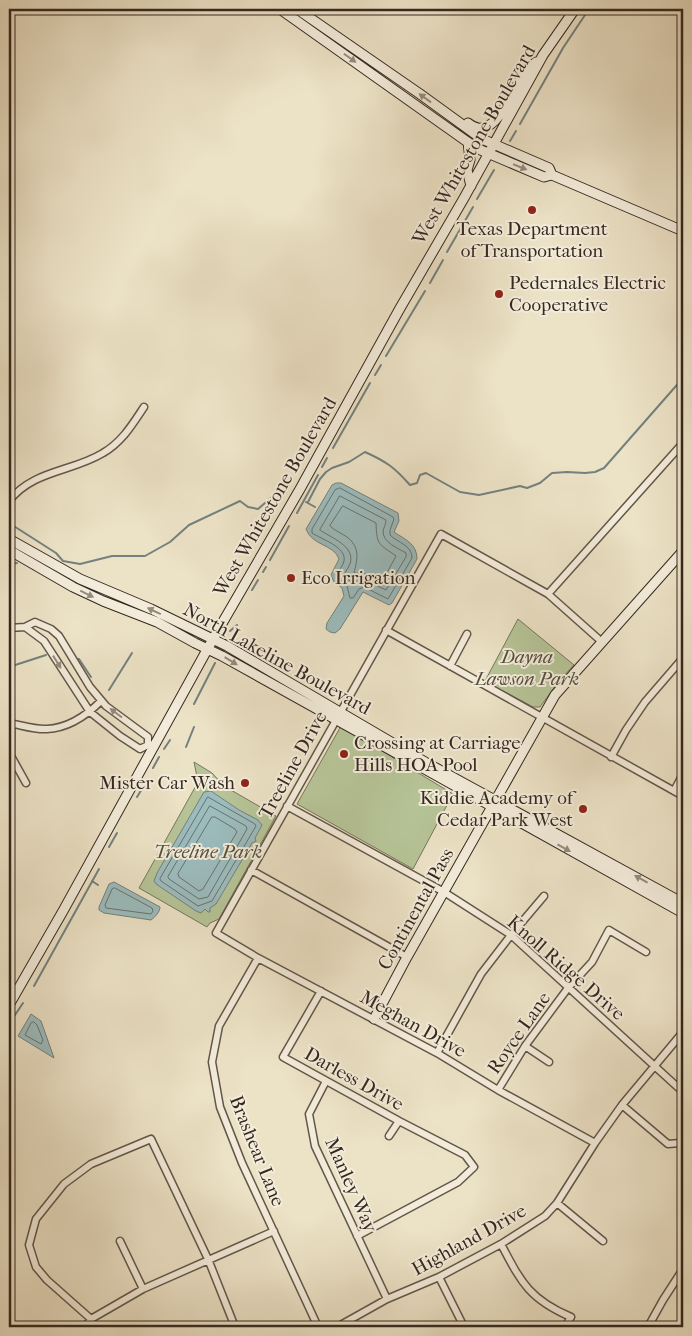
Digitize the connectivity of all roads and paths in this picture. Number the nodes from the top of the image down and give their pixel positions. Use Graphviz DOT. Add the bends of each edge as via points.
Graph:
graph roads {
  1 [pos="280,9"];
  2 [pos="297,9"];
  3 [pos="575,9"];
  4 [pos="543,55"];
  5 [pos="451,116"];
  6 [pos="468,142"];
  7 [pos="492,149"];
  8 [pos="471,186"];
  9 [pos="683,231"];
  10 [pos="144,407"];
  11 [pos="683,443"];
  12 [pos="9,501"];
  13 [pos="9,539"];
  14 [pos="9,550"];
  15 [pos="683,550"];
  16 [pos="548,594"];
  17 [pos="24,627"];
  18 [pos="9,628"];
  19 [pos="386,630"];
  20 [pos="467,634"];
  21 [pos="213,639"];
  22 [pos="602,642"];
  23 [pos="208,649"];
  24 [pos="683,658"];
  25 [pos="450,666"];
  26 [pos="102,701"];
  27 [pos="90,712"];
  28 [pos="338,716"];
  29 [pos="542,718"];
  30 [pos="10,723"];
  31 [pos="150,747"];
  32 [pos="611,757"];
  33 [pos="683,774"];
  34 [pos="26,783"];
  35 [pos="674,791"];
  36 [pos="683,796"];
  37 [pos="494,803"];
  38 [pos="287,806"];
  39 [pos="251,870"];
  40 [pos="444,892"];
  41 [pos="544,896"];
  42 [pos="683,902"];
  43 [pos="683,914"];
  44 [pos="216,934"];
  45 [pos="511,935"];
  46 [pos="646,952"];
  47 [pos="407,956"];
  48 [pos="258,958"];
  49 [pos="568,988"];
  50 [pos="321,991"];
  51 [pos="9,1005"];
  52 [pos="374,1020"];
  53 [pos="683,1032"];
  54 [pos="525,1046"];
  55 [pos="437,1053"];
  56 [pos="549,1062"];
  57 [pos="654,1066"];
  58 [pos="326,1081"];
  59 [pos="498,1090"];
  60 [pos="683,1092"];
  61 [pos="622,1105"];
  62 [pos="399,1120"];
  63 [pos="389,1136"];
  64 [pos="595,1143"];
  65 [pos="680,1143"];
  66 [pos="557,1203"];
  67 [pos="274,1231"];
  68 [pos="357,1236"];
  69 [pos="120,1241"];
  70 [pos="603,1241"];
  71 [pos="500,1244"];
  72 [pos="208,1259"];
  73 [pos="683,1269"];
  74 [pos="439,1277"];
  75 [pos="143,1289"];
  76 [pos="387,1299"];
  77 [pos="91,1319"];
  78 [pos="84,1327"];
  79 [pos="235,1327"];
  80 [pos="318,1327"];
  81 [pos="337,1327"];
  82 [pos="464,1327"];
  83 [pos="565,1327"];
  84 [pos="648,1327"];
  1 -- 6 [label="main road, one-way"];
  5 -- 2 [label="main road, one-way"];
  3 -- 4 [label="main road, West Whitestone Boulevard"];
  4 -- 5 [label="main road" via="523,76 500,115 485,127 475,127"];
  4 -- 7 [label="main road, West Whitestone Boulevard"];
  5 -- 7 [label="main road"];
  6 -- 7 [label="main road" via="476,148"];
  6 -- 8 [label="main road" via="470,160 467,170"];
  7 -- 8 [label="main road, West Whitestone Boulevard"];
  7 -- 9 [label="main road" via="548,168 552,175"];
  8 -- 21 [label="main road, West Whitestone Boulevard"];
  10 -- 12 [label="street" via="114,446 92,459 32,480"];
  11 -- 16 [label="street"];
  21 -- 13 [label="main road, North Lakeline Boulevard, one-way" via="80,579"];
  14 -- 23 [label="main road, North Lakeline Boulevard, one-way" via="73,587 156,622"];
  15 -- 22 [label="main road, Continental Pass"];
  16 -- 19 [label="street, Treeline Drive" via="441,534"];
  16 -- 22 [label="street"];
  17 -- 18 [label="street"];
  17 -- 26 [label="street" via="35,622 55,632"];
  17 -- 27 [label="street, one-way" via="44,641"];
  19 -- 25 [label="street"];
  19 -- 28 [label="street, Treeline Drive"];
  20 -- 25 [label="street"];
  21 -- 23 [label="main road, West Whitestone Boulevard"];
  21 -- 28 [label="main road, North Lakeline Boulevard"];
  22 -- 29 [label="main road, Continental Pass" via="555,695"];
  23 -- 28 [label="main road, North Lakeline Boulevard, one-way"];
  23 -- 31 [label="main road, West Whitestone Boulevard"];
  24 -- 32 [label="street" via="640,708"];
  25 -- 29 [label="street"];
  26 -- 27 [label="street"];
  31 -- 26 [label="street, one-way" via="148,737"];
  27 -- 30 [label="street" via="61,727 46,729"];
  27 -- 31 [label="street" via="140,749"];
  28 -- 37 [label="main road, North Lakeline Boulevard"];
  28 -- 38 [label="street, Treeline Drive"];
  29 -- 32 [label="street"];
  29 -- 37 [label="main road, Continental Pass"];
  30 -- 34 [label="street" via="11,756"];
  31 -- 51 [label="main road, West Whitestone Boulevard"];
  32 -- 35 [label="street"];
  33 -- 35 [label="street"];
  35 -- 36 [label="street"];
  37 -- 40 [label="main road, Continental Pass"];
  42 -- 37 [label="main road, North Lakeline Boulevard, one-way"];
  37 -- 43 [label="main road, North Lakeline Boulevard, one-way"];
  38 -- 39 [label="street, Treeline Drive"];
  38 -- 40 [label="street, Knoll Ridge Drive"];
  39 -- 44 [label="street, Treeline Drive"];
  39 -- 47 [label="street"];
  40 -- 45 [label="street, Knoll Ridge Drive"];
  40 -- 47 [label="main road, Continental Pass"];
  41 -- 45 [label="street"];
  44 -- 48 [label="street, Meghan Drive"];
  45 -- 49 [label="street, Knoll Ridge Drive"];
  45 -- 55 [label="street" via="481,974"];
  46 -- 49 [label="street, Royce Lane" via="609,930 592,962"];
  47 -- 52 [label="main road, Continental Pass"];
  48 -- 50 [label="street, Meghan Drive"];
  48 -- 67 [label="street, Brashear Lane" via="219,1026 212,1062 220,1107"];
  49 -- 54 [label="street, Royce Lane"];
  49 -- 57 [label="street, Knoll Ridge Drive"];
  50 -- 52 [label="street, Meghan Drive"];
  50 -- 58 [label="street, Darless Drive" via="283,1057"];
  52 -- 55 [label="street, Meghan Drive"];
  53 -- 57 [label="street, Highland Drive"];
  54 -- 56 [label="street"];
  54 -- 59 [label="street, Royce Lane"];
  55 -- 59 [label="street, Meghan Drive"];
  57 -- 60 [label="street, Knoll Ridge Drive"];
  57 -- 61 [label="street, Highland Drive"];
  58 -- 62 [label="street, Darless Drive"];
  58 -- 68 [label="street, Manley Way" via="309,1114 310,1127 315,1146"];
  59 -- 64 [label="street, Meghan Drive"];
  61 -- 64 [label="street, Highland Drive"];
  61 -- 65 [label="street" via="668,1144"];
  62 -- 63 [label="street"];
  62 -- 68 [label="street, Darless Drive" via="465,1154 474,1167 458,1182"];
  64 -- 66 [label="street, Highland Drive"];
  66 -- 70 [label="street"];
  66 -- 71 [label="street, Highland Drive" via="545,1216"];
  67 -- 72 [label="street"];
  67 -- 80 [label="street, Brashear Lane"];
  68 -- 76 [label="street, Manley Way"];
  69 -- 75 [label="street"];
  71 -- 74 [label="street, Highland Drive"];
  71 -- 83 [label="street" via="524,1285 536,1298 571,1317"];
  72 -- 75 [label="street"];
  72 -- 77 [label="street" via="151,1139 92,1164 64,1184 36,1219 29,1245 36,1266 47,1280"];
  72 -- 79 [label="street"];
  73 -- 84 [label="street"];
  74 -- 76 [label="street, Highland Drive"];
  74 -- 82 [label="street"];
  75 -- 77 [label="street"];
  76 -- 81 [label="street, Highland Drive"];
  77 -- 78 [label="street"];
}
